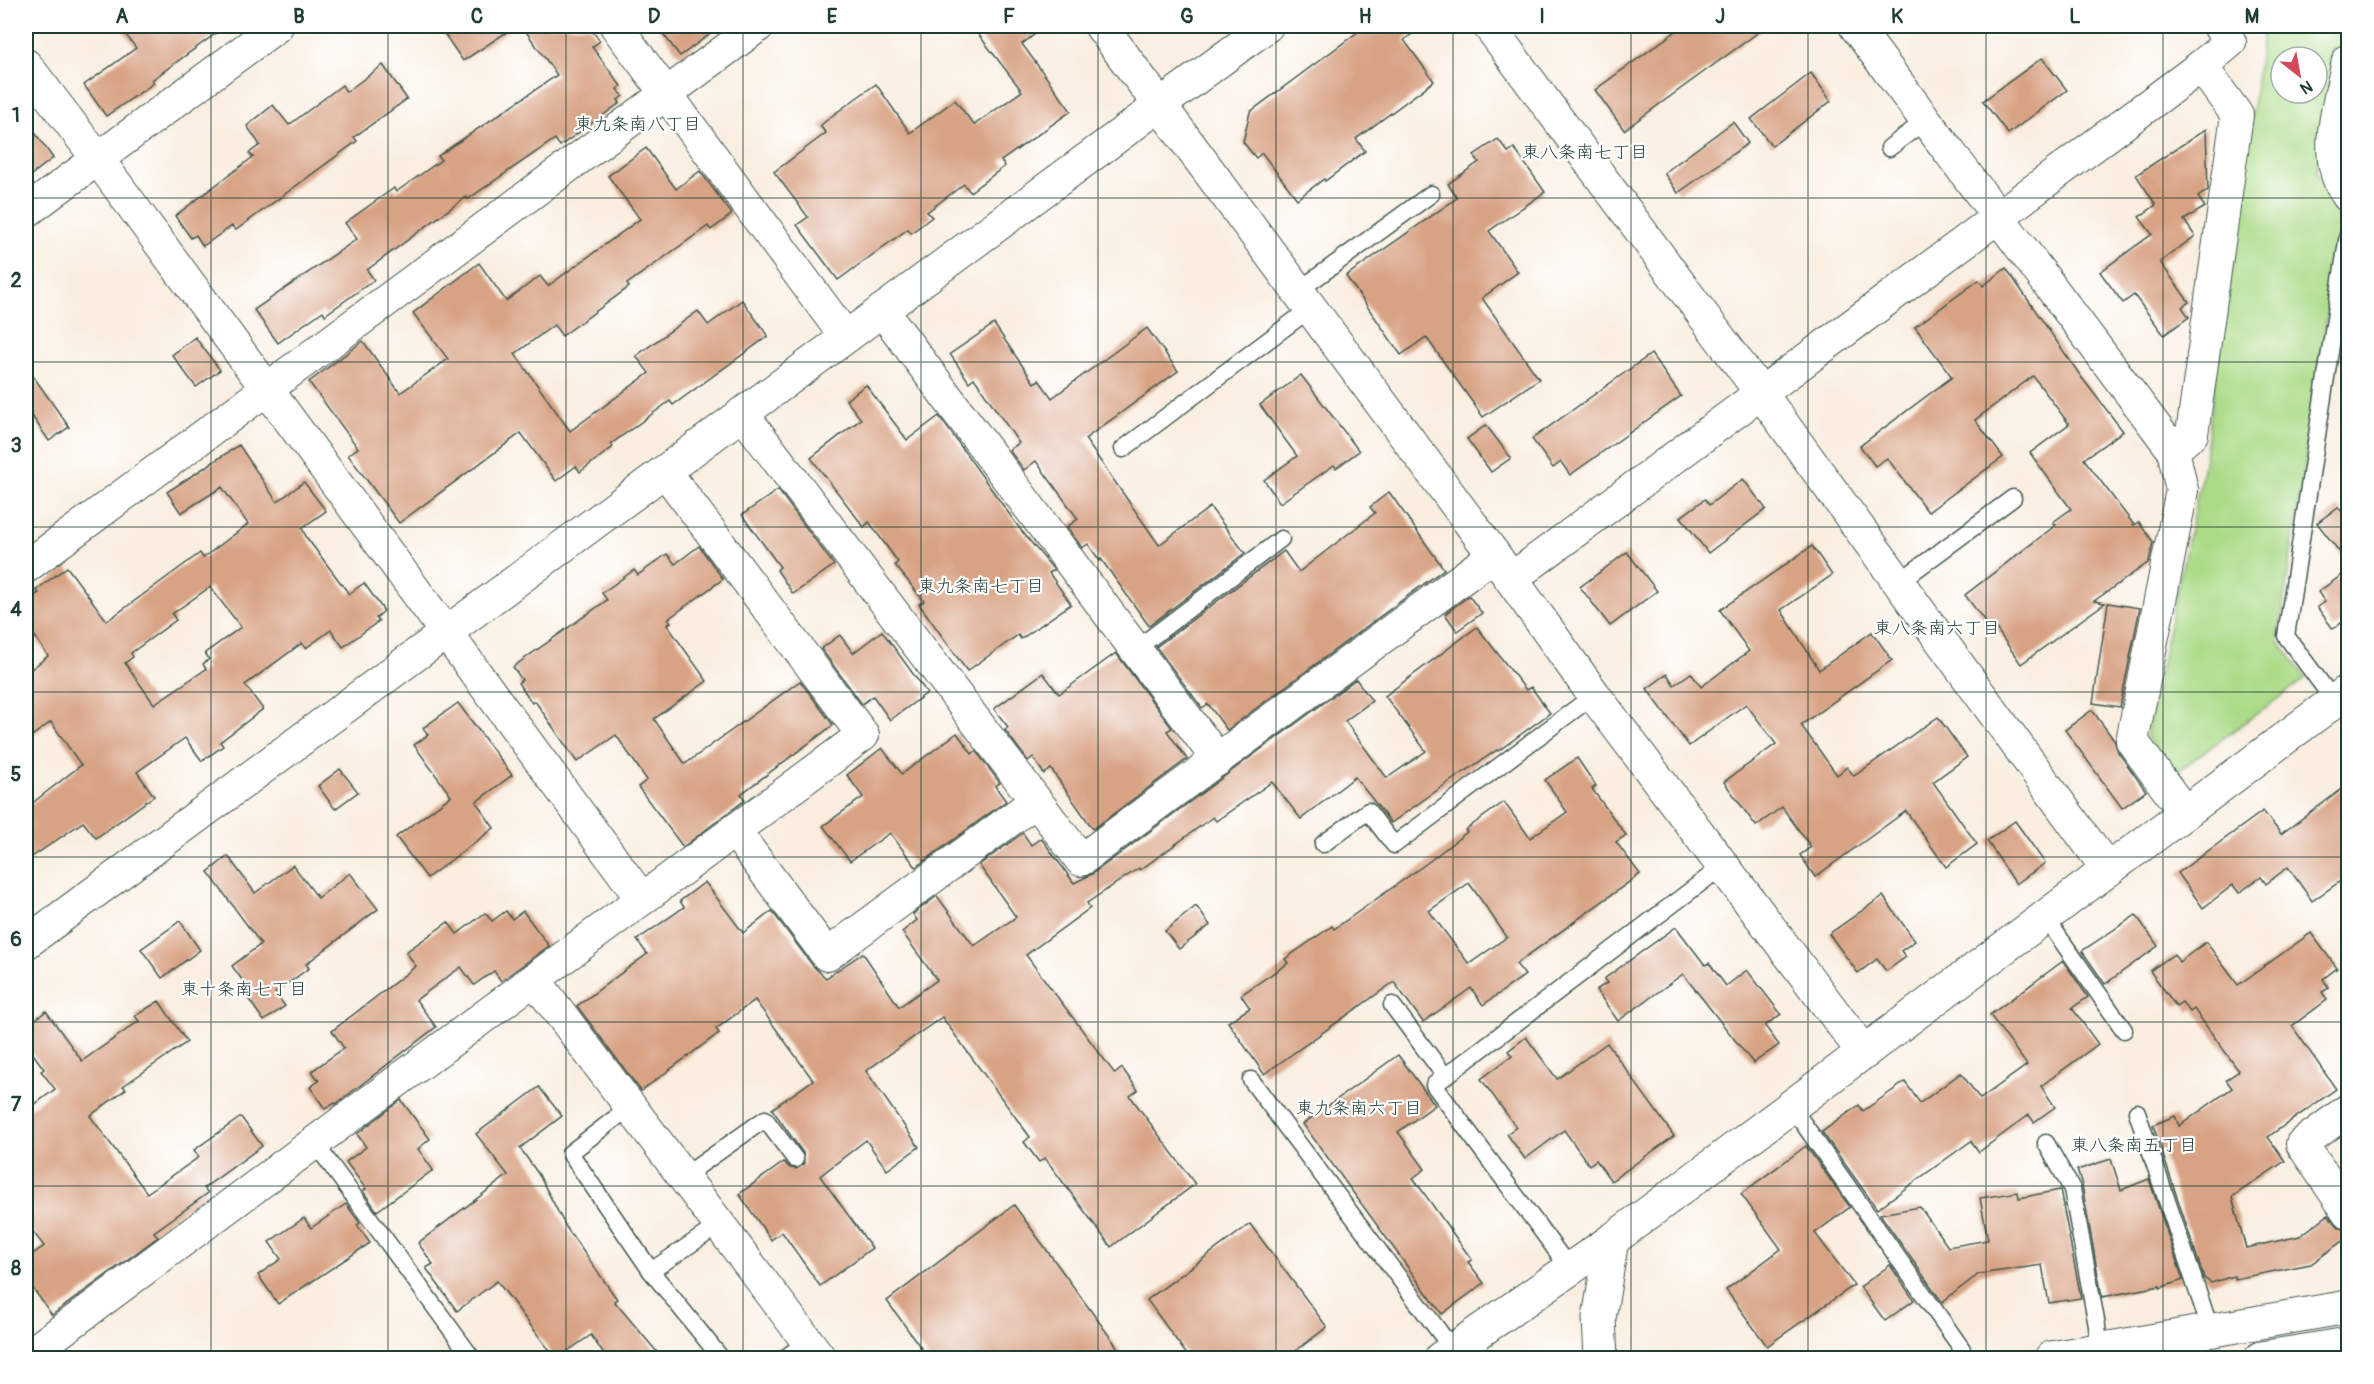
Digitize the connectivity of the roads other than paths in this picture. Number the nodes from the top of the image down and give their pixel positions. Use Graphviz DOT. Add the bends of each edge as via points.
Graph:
graph roads {
  1 [pos="277,26"];
  2 [pos="616,26"];
  3 [pos="758,26"];
  4 [pos="1101,26"];
  5 [pos="1267,26"];
  6 [pos="1489,26"];
  7 [pos="1855,26"];
  8 [pos="2219,26"];
  9 [pos="2349,60"];
  10 [pos="26,65"];
  11 [pos="2201,66"];
  12 [pos="666,94"];
  13 [pos="1161,106"];
  14 [pos="1926,120"];
  15 [pos="1888,148"];
  16 [pos="98,158"];
  17 [pos="1431,194"];
  18 [pos="2349,196"];
  19 [pos="26,212"];
  20 [pos="1999,218"];
  21 [pos="2349,235"];
  22 [pos="1305,300"];
  23 [pos="882,310"];
  24 [pos="846,336"];
  25 [pos="267,390"];
  26 [pos="1760,392"];
  27 [pos="742,413"];
  28 [pos="1123,449"];
  29 [pos="2173,450"];
  30 [pos="665,471"];
  31 [pos="2013,498"];
  32 [pos="1281,539"];
  33 [pos="26,567"];
  34 [pos="1502,567"];
  35 [pos="1899,582"];
  36 [pos="447,632"];
  37 [pos="1136,649"];
  38 [pos="1594,695"];
  39 [pos="2342,696"];
  40 [pos="1218,760"];
  41 [pos="1036,801"];
  42 [pos="2185,813"];
  43 [pos="734,830"];
  44 [pos="1323,844"];
  45 [pos="1723,866"];
  46 [pos="2108,870"];
  47 [pos="642,899"];
  48 [pos="2045,917"];
  49 [pos="26,944"];
  50 [pos="534,979"];
  51 [pos="1392,1005"];
  52 [pos="2124,1030"];
  53 [pos="1864,1053"];
  54 [pos="1445,1076"];
  55 [pos="1251,1080"];
  56 [pos="1791,1106"];
  57 [pos="630,1107"];
  58 [pos="2349,1110"];
  59 [pos="2137,1112"];
  60 [pos="314,1142"];
  61 [pos="2046,1143"];
  62 [pos="795,1159"];
  63 [pos="683,1177"];
  64 [pos="2349,1212"];
  65 [pos="719,1225"];
  66 [pos="1612,1240"];
  67 [pos="1570,1269"];
  68 [pos="651,1271"];
  69 [pos="2349,1307"];
  70 [pos="2211,1331"];
  71 [pos="2349,1344"];
  72 [pos="2099,1350"];
  73 [pos="804,1353"];
  74 [pos="1447,1354"];
  75 [pos="26,1357"];
  76 [pos="2267,1358"];
  77 [pos="472,1359"];
  78 [pos="721,1359"];
  79 [pos="1601,1359"];
  80 [pos="1962,1359"];
  81 [pos="2051,1359"];
  1 -- 16 [label="street"];
  2 -- 12 [label="street"];
  3 -- 12 [label="street"];
  4 -- 13 [label="main road"];
  5 -- 13 [label="street"];
  6 -- 26 [label="street"];
  7 -- 14 [label="street"];
  8 -- 11 [label="street" via="2230,42"];
  9 -- 18 [label="street" via="2332,150 2340,185"];
  10 -- 16 [label="street"];
  11 -- 20 [label="street"];
  11 -- 29 [label="street" via="2237,115 2192,434"];
  12 -- 24 [label="street"];
  12 -- 25 [label="street"];
  13 -- 22 [label="main road"];
  13 -- 23 [label="street"];
  14 -- 15 [label="lane"];
  14 -- 20 [label="street"];
  16 -- 19 [label="street"];
  16 -- 25 [label="street"];
  17 -- 22 [label="lane"];
  20 -- 26 [label="street"];
  20 -- 29 [label="street"];
  21 -- 39 [label="lane" via="2286,636"];
  22 -- 28 [label="lane"];
  22 -- 34 [label="main road"];
  23 -- 24 [label="street"];
  23 -- 37 [label="street"];
  24 -- 27 [label="street"];
  25 -- 33 [label="street"];
  25 -- 36 [label="street"];
  26 -- 34 [label="street"];
  26 -- 35 [label="street"];
  27 -- 30 [label="street"];
  27 -- 41 [label="street"];
  29 -- 42 [label="street" via="2182,490 2132,741"];
  30 -- 36 [label="street"];
  30 -- 43 [label="street" via="863,735"];
  31 -- 35 [label="lane"];
  32 -- 37 [label="lane"];
  34 -- 38 [label="main road"];
  34 -- 40 [label="street"];
  35 -- 46 [label="street"];
  36 -- 47 [label="street"];
  36 -- 49 [label="street"];
  37 -- 40 [label="street"];
  38 -- 44 [label="lane" via="1394,845 1368,811"];
  38 -- 45 [label="main road"];
  39 -- 42 [label="main road"];
  40 -- 41 [label="street" via="1081,861"];
  41 -- 43 [label="street" via="827,955"];
  42 -- 46 [label="main road"];
  43 -- 47 [label="street"];
  45 -- 53 [label="main road"];
  45 -- 54 [label="lane"];
  46 -- 48 [label="main road"];
  47 -- 50 [label="street"];
  48 -- 52 [label="lane"];
  48 -- 53 [label="main road"];
  50 -- 57 [label="street"];
  50 -- 60 [label="street"];
  51 -- 54 [label="lane"];
  53 -- 56 [label="main road"];
  54 -- 67 [label="lane" via="1434,1085"];
  55 -- 74 [label="lane"];
  56 -- 66 [label="main road"];
  56 -- 80 [label="lane" via="1962,1349"];
  57 -- 63 [label="street"];
  57 -- 68 [label="lane" via="570,1153"];
  58 -- 64 [label="street" via="2302,1144"];
  59 -- 70 [label="lane"];
  60 -- 75 [label="street"];
  60 -- 77 [label="lane"];
  61 -- 72 [label="lane" via="2072,1189"];
  62 -- 63 [label="lane" via="765,1119"];
  63 -- 65 [label="street"];
  65 -- 68 [label="lane"];
  65 -- 73 [label="street"];
  66 -- 67 [label="main road"];
  66 -- 79 [label="main road" via="1599,1318"];
  67 -- 74 [label="main road"];
  68 -- 78 [label="lane"];
  69 -- 70 [label="main road"];
  70 -- 72 [label="main road"];
  71 -- 76 [label="main road"];
  72 -- 81 [label="main road"];
}
